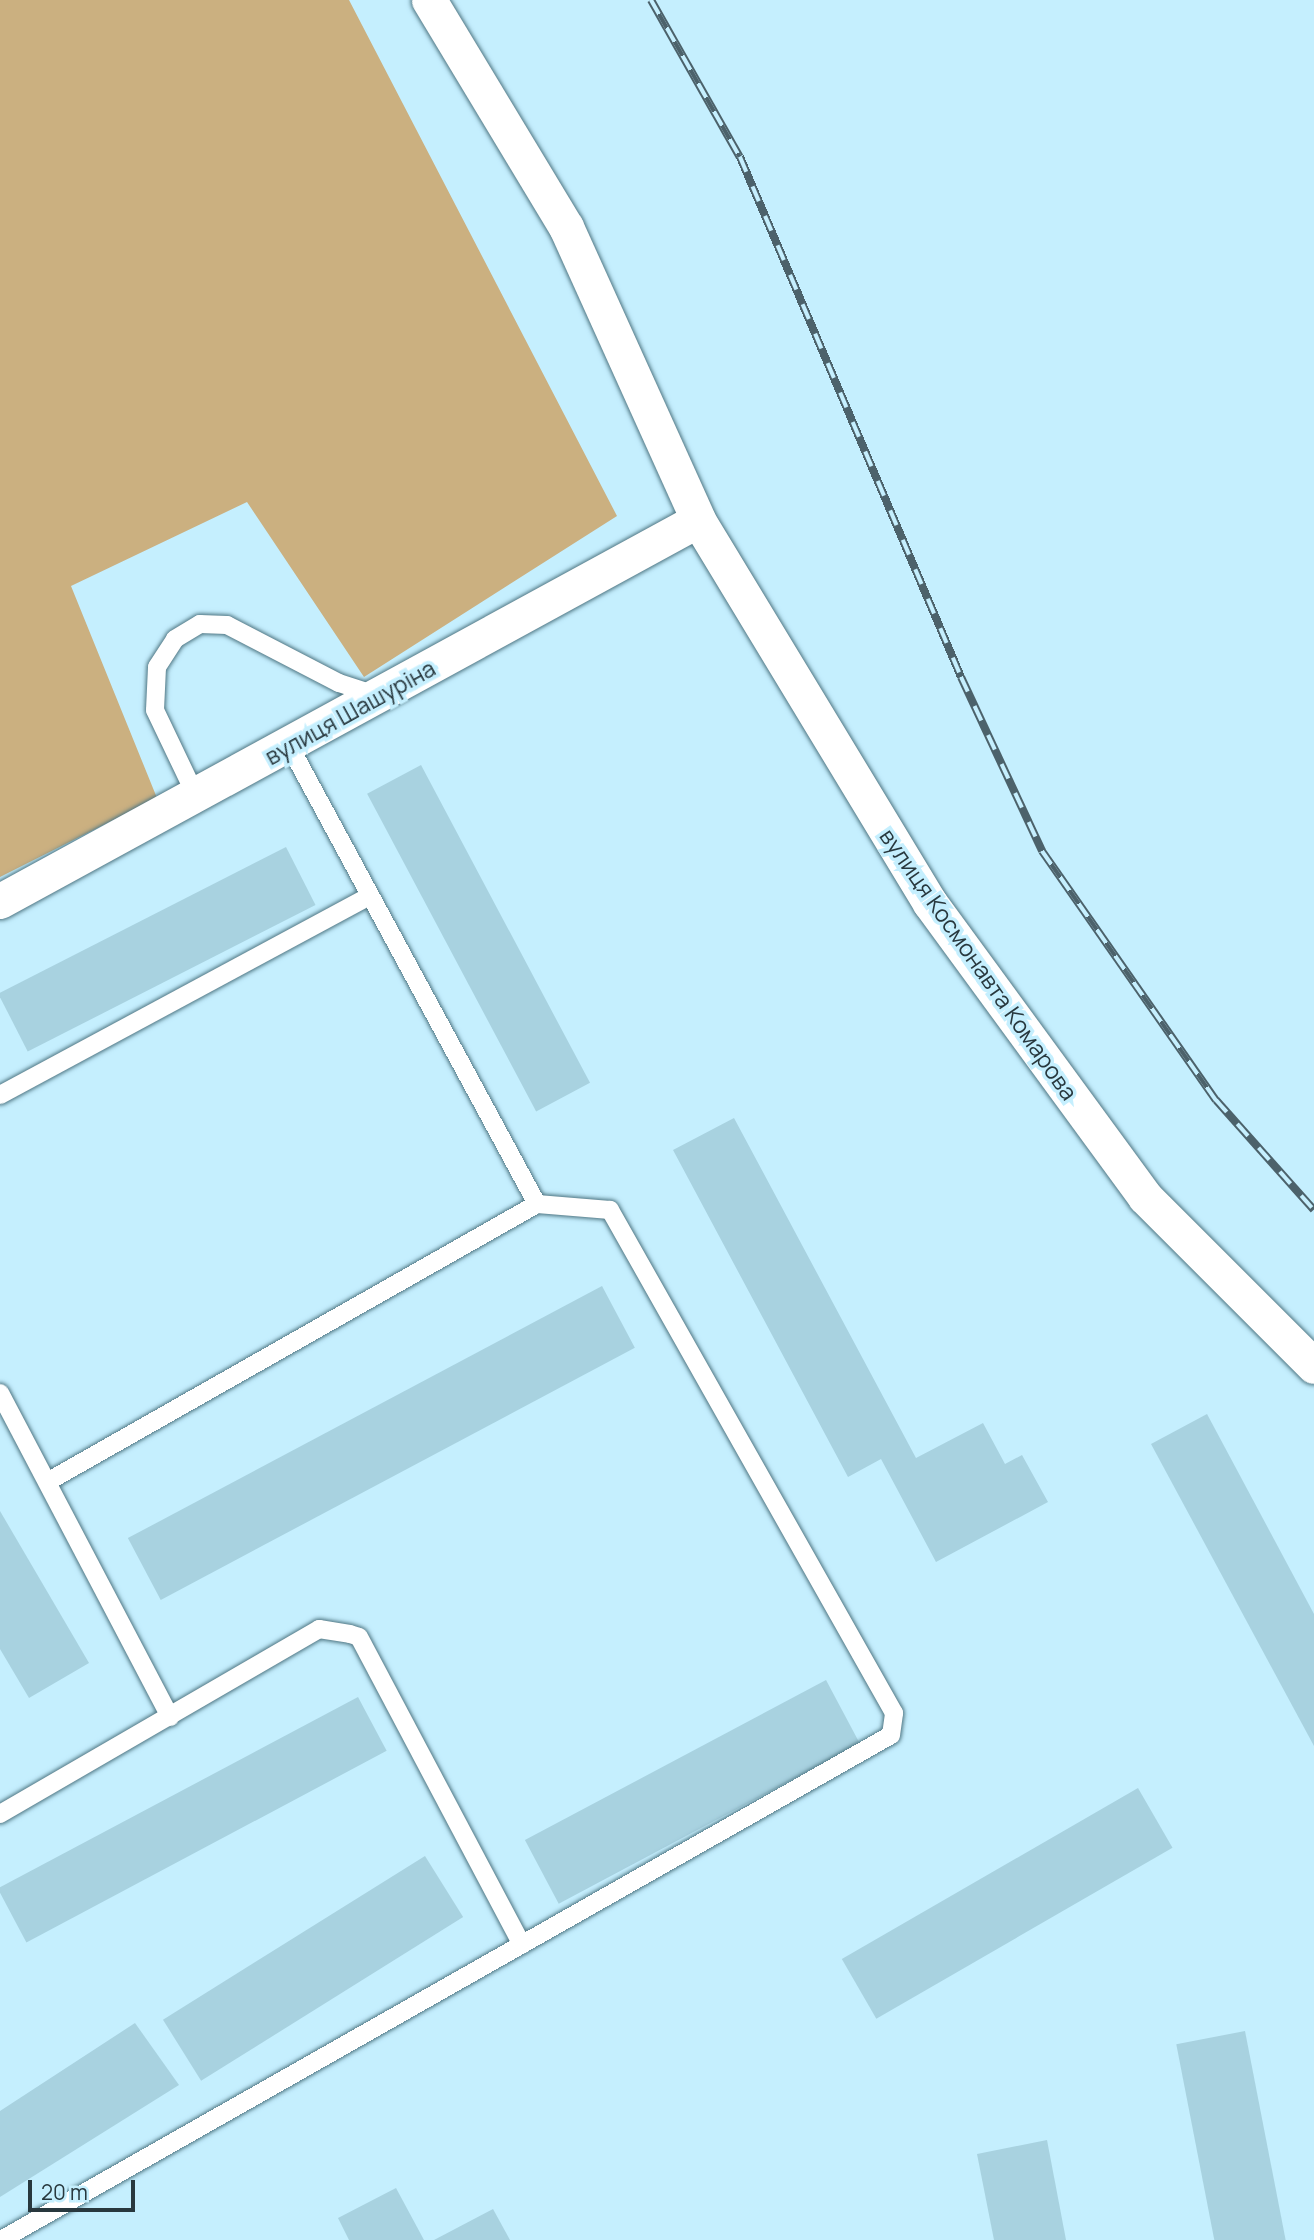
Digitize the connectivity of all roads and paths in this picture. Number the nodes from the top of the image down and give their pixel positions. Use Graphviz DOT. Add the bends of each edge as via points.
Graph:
graph roads {
  1 [pos="429,0"];
  2 [pos="698,520"];
  3 [pos="379,696"];
  4 [pos="289,745"];
  5 [pos="196,796"];
  6 [pos="370,896"];
  7 [pos="0,901"];
  8 [pos="0,1095"];
  9 [pos="537,1205"];
  10 [pos="1314,1366"];
  11 [pos="0,1393"];
  12 [pos="47,1482"];
  13 [pos="170,1717"];
  14 [pos="0,1814"];
  15 [pos="522,1945"];
  16 [pos="1,2240"];
  1 -- 2 [label="street, вулиця Космонавта Комарова" via="566,227"];
  2 -- 3 [label="street, вулиця Шашуріна"];
  2 -- 10 [label="street, вулиця Космонавта Комарова" via="930,903 1068,1093 1145,1197"];
  3 -- 4 [label="street, вулиця Шашуріна"];
  3 -- 5 [label="lane" via="339,683 227,625 200,624 175,639 157,667 156,710"];
  4 -- 5 [label="street, вулиця Шашуріна"];
  4 -- 6 [label="lane"];
  5 -- 7 [label="street, вулиця Шашуріна"];
  6 -- 8 [label="lane"];
  6 -- 9 [label="lane"];
  9 -- 12 [label="lane"];
  9 -- 15 [label="lane" via="610,1210 894,1713 891,1735"];
  11 -- 12 [label="lane"];
  12 -- 13 [label="lane"];
  13 -- 14 [label="lane"];
  13 -- 15 [label="lane" via="319,1629 359,1637"];
  15 -- 16 [label="lane"];
}
